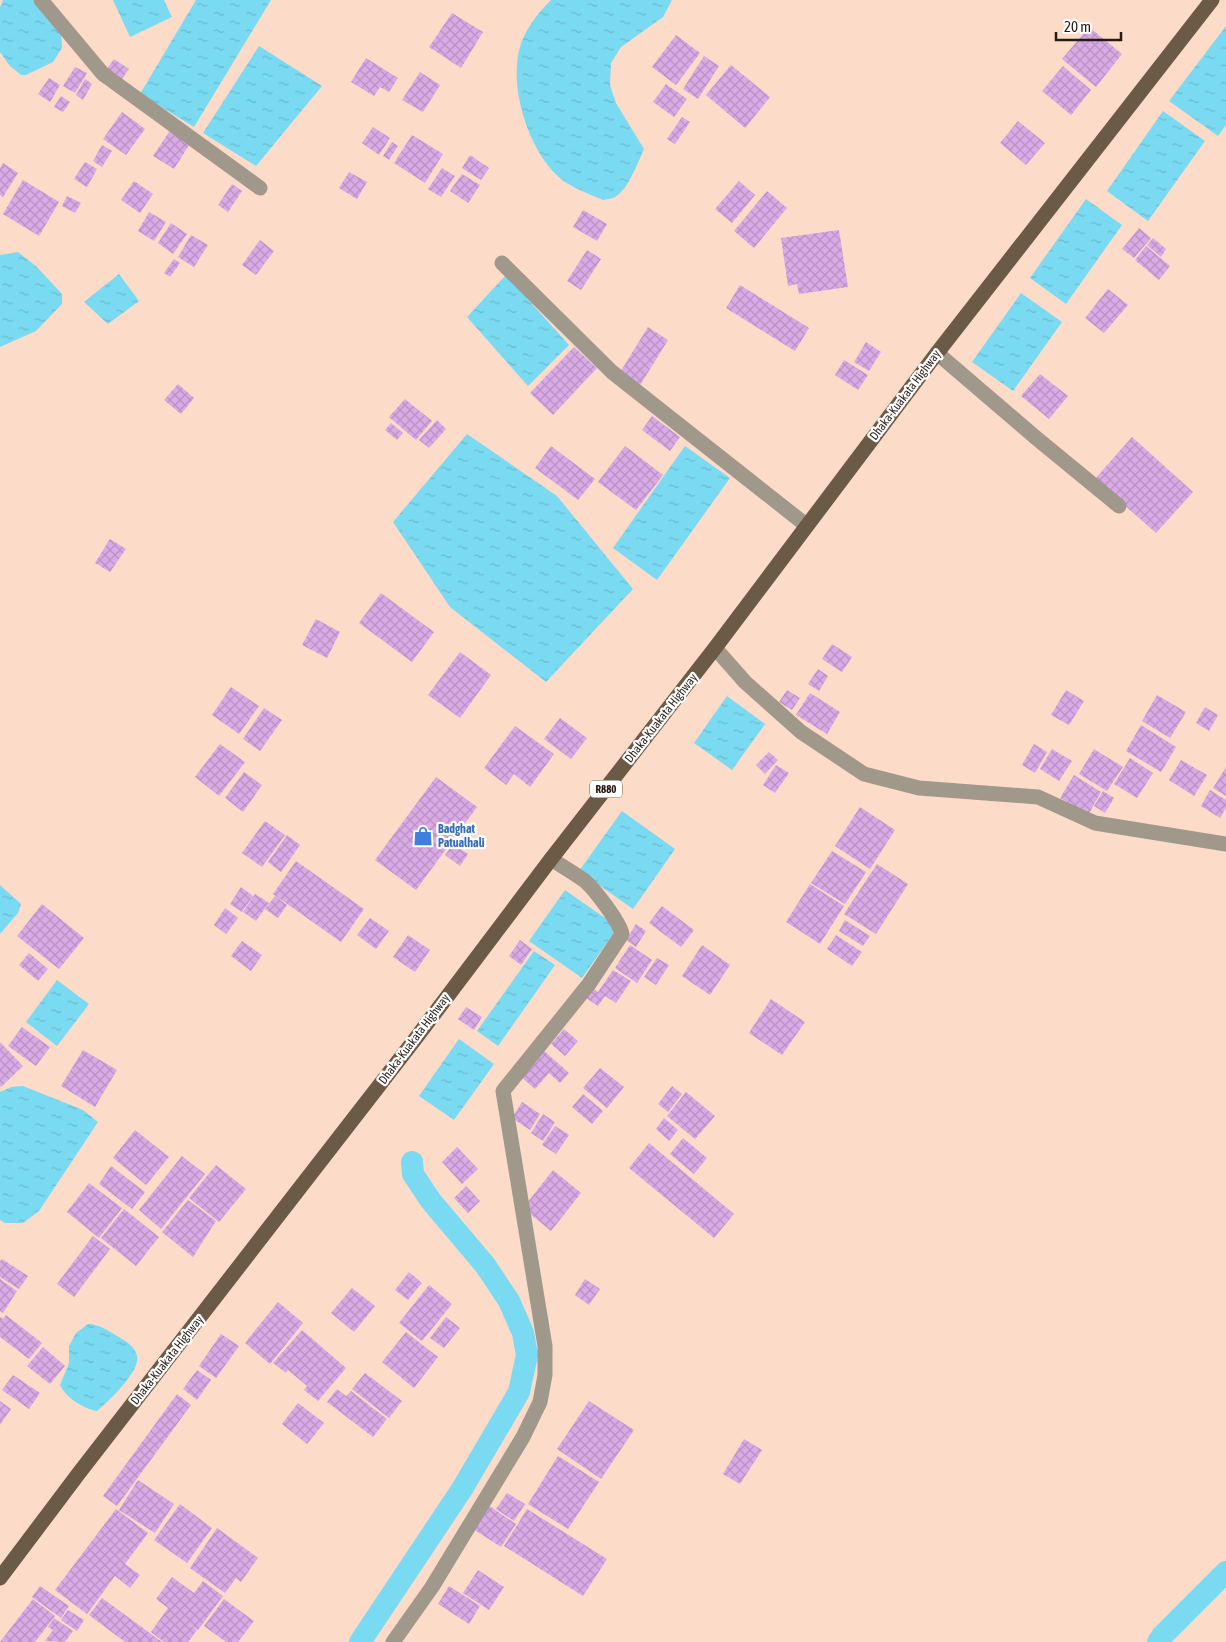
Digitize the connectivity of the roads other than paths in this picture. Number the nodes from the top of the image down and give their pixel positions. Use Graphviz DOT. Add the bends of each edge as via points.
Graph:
graph roads {
  1 [pos="41,0"];
  2 [pos="1212,0"];
  3 [pos="260,188"];
  4 [pos="502,264"];
  5 [pos="937,353"];
  6 [pos="1119,506"];
  7 [pos="806,525"];
  8 [pos="715,648"];
  9 [pos="1226,844"];
  10 [pos="551,859"];
  11 [pos="0,1578"];
  12 [pos="393,1642"];
  1 -- 3 [label="street" via="103,74"];
  2 -- 5 [label="main road, Dhaka-Kuakata Highway / R880"];
  4 -- 7 [label="street" via="612,372"];
  5 -- 6 [label="street"];
  5 -- 7 [label="main road, Dhaka-Kuakata Highway / R880"];
  7 -- 8 [label="main road, Dhaka-Kuakata Highway / R880"];
  8 -- 9 [label="street" via="745,682 802,732 864,774 919,788 1038,797 1095,823"];
  8 -- 10 [label="main road, Dhaka-Kuakata Highway / R880"];
  10 -- 11 [label="main road, Dhaka-Kuakata Highway / R880"];
  10 -- 12 [label="street" via="586,882 615,919 622,934 589,984 503,1091 545,1346 545,1375 540,1402 508,1462 432,1586"];
}
